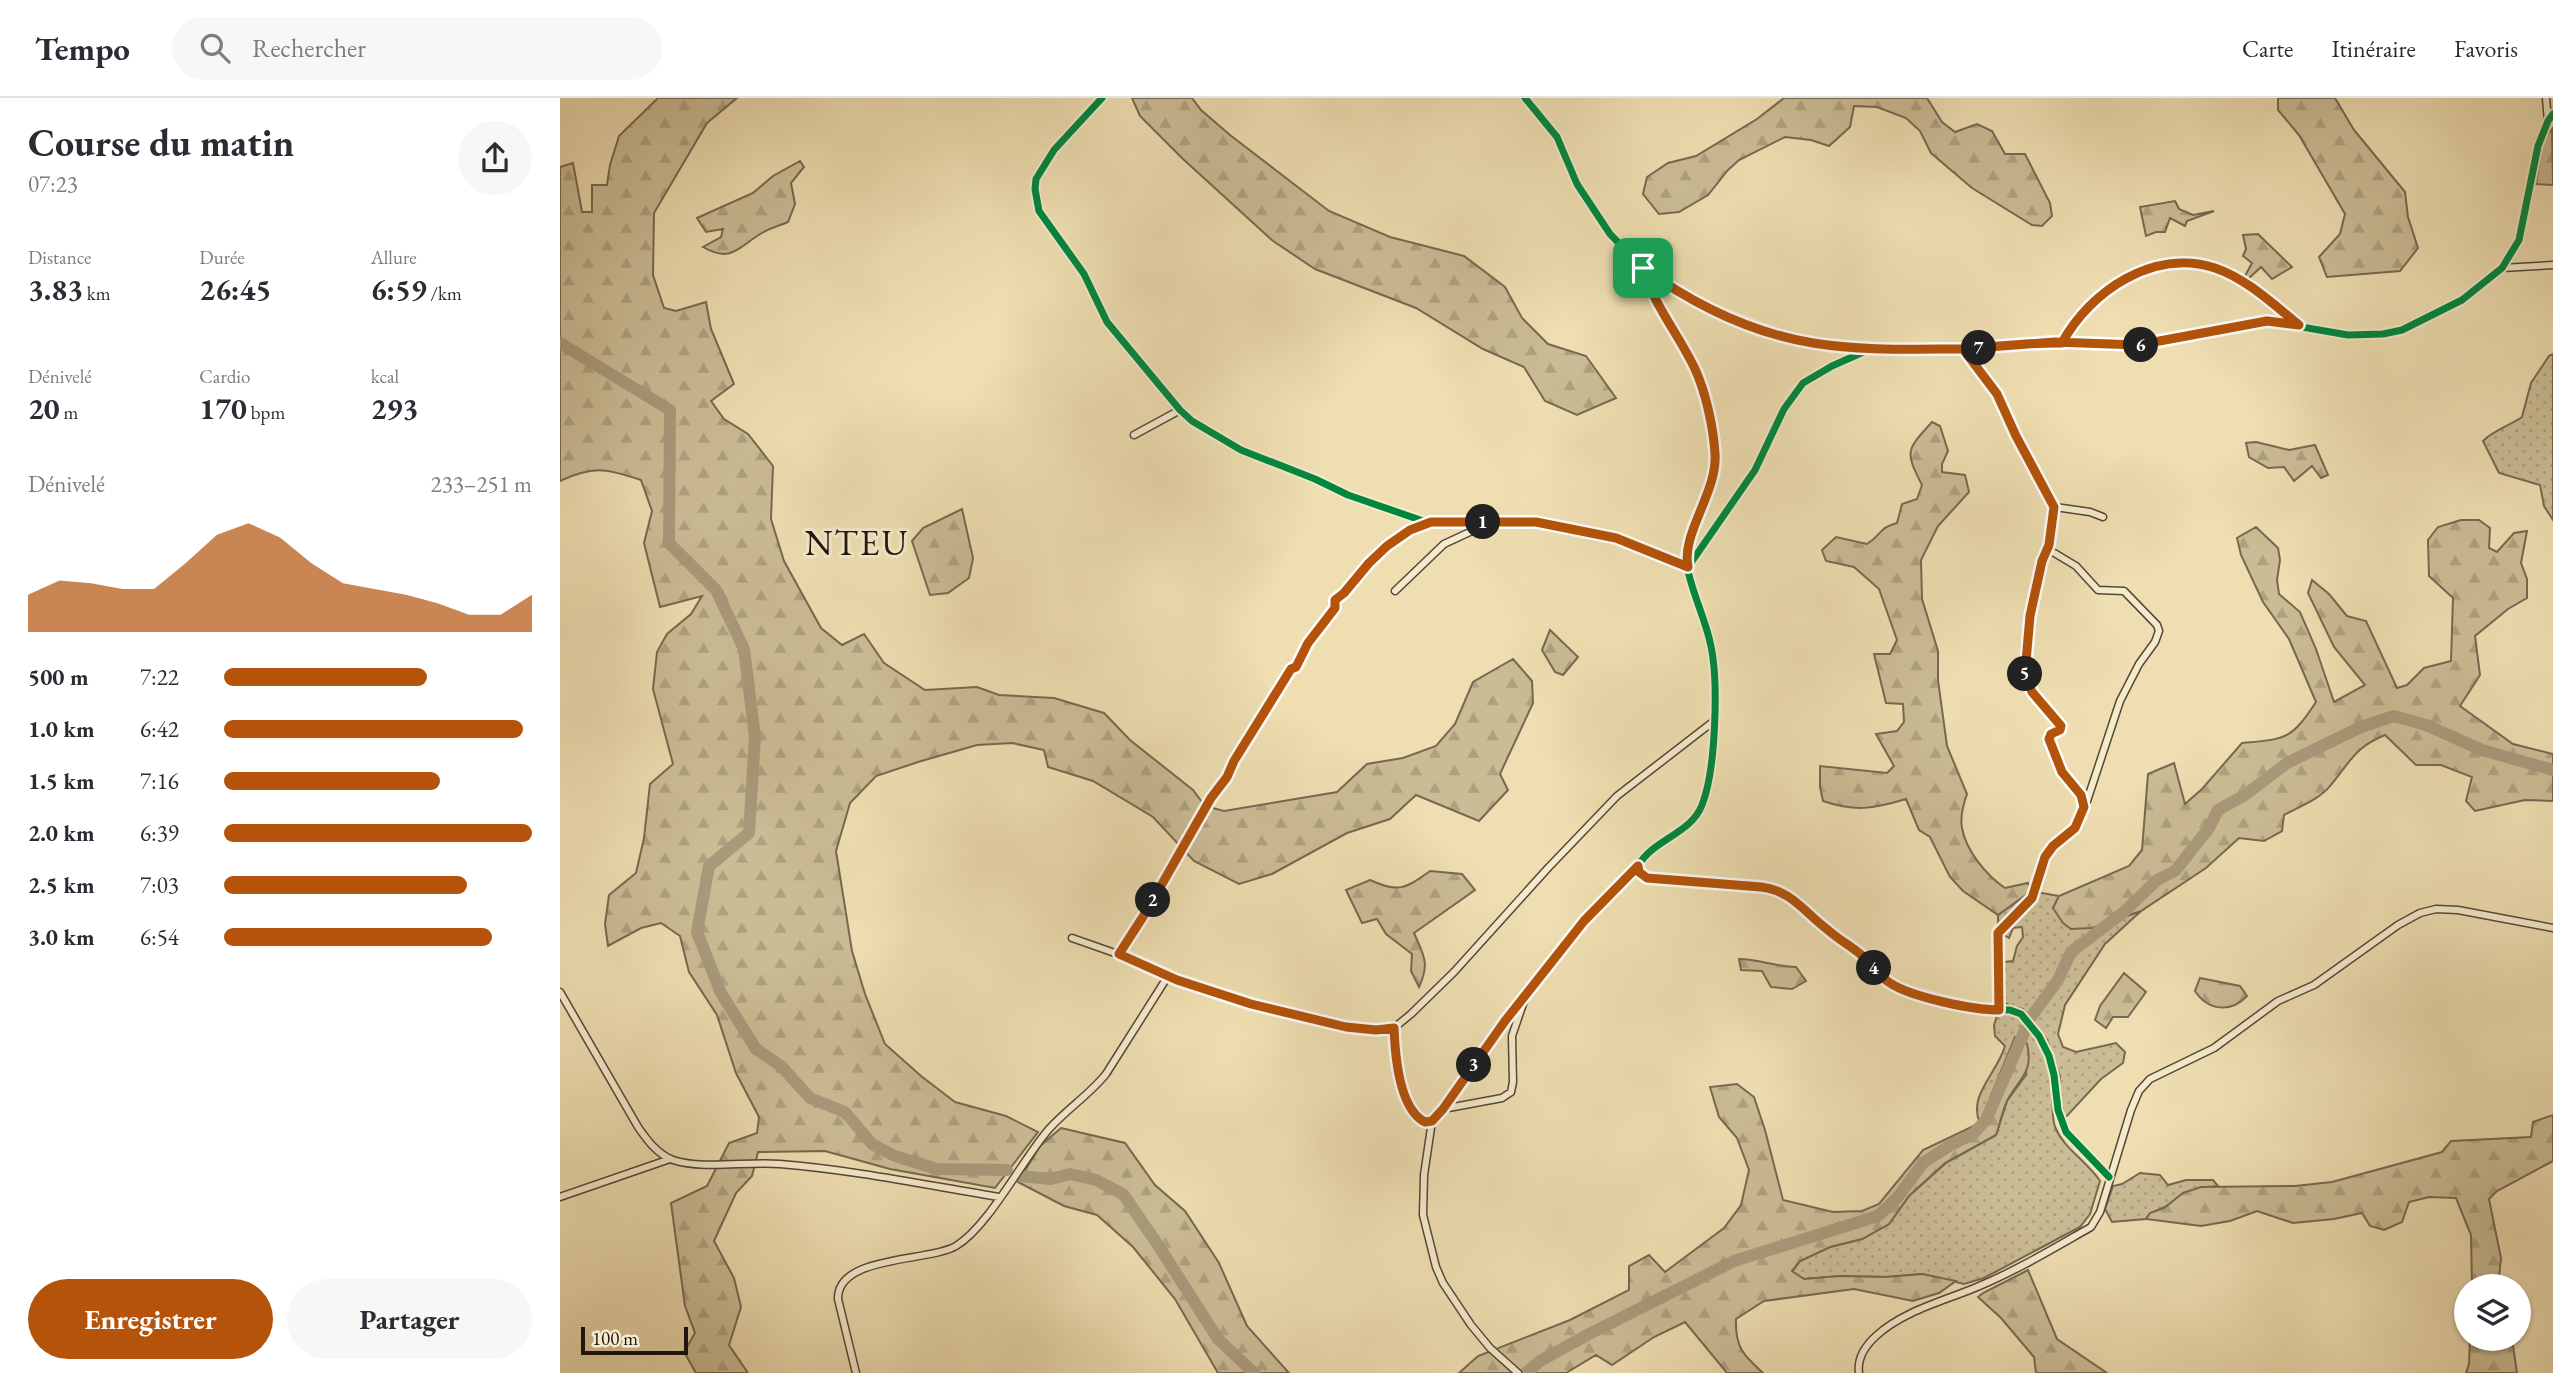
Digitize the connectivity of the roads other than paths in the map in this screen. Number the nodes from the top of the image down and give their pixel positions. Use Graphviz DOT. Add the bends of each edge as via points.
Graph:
graph roads {
  1 [pos="1102,98"];
  2 [pos="1525,98"];
  3 [pos="2546,98"];
  4 [pos="2553,114"];
  5 [pos="2547,121"];
  6 [pos="2553,265"];
  7 [pos="1643,268"];
  8 [pos="2502,268"];
  9 [pos="2299,325"];
  10 [pos="2062,343"];
  11 [pos="1873,348"];
  12 [pos="1963,349"];
  13 [pos="1180,410"];
  14 [pos="1134,435"];
  15 [pos="2054,507"];
  16 [pos="2103,517"];
  17 [pos="1426,522"];
  18 [pos="1492,522"];
  19 [pos="2049,545"];
  20 [pos="1688,567"];
  21 [pos="1395,591"];
  22 [pos="1714,721"];
  23 [pos="2084,807"];
  24 [pos="1638,866"];
  25 [pos="2553,928"];
  26 [pos="1072,938"];
  27 [pos="1119,954"];
  28 [pos="1168,976"];
  29 [pos="560,992"];
  30 [pos="1526,996"];
  31 [pos="1999,1010"];
  32 [pos="1394,1028"];
  33 [pos="1443,1109"];
  34 [pos="1432,1121"];
  35 [pos="670,1159"];
  36 [pos="2109,1177"];
  37 [pos="560,1197"];
  38 [pos="999,1197"];
  39 [pos="856,1373"];
  40 [pos="1518,1373"];
  41 [pos="1858,1373"];
  1 -- 13 [label="street" via="1054,150 1036,179 1036,199 1045,222 1084,274 1107,322"];
  2 -- 7 [label="street" via="1557,137 1577,184 1610,234"];
  3 -- 5 [label="street"];
  4 -- 5 [label="street"];
  5 -- 8 [label="street" via="2524,225"];
  6 -- 8 [label="street"];
  7 -- 11 [label="street" via="1690,300 1766,331 1815,344"];
  7 -- 20 [label="street" via="1648,286 1699,379 1714,448 1712,481 1690,541"];
  8 -- 9 [label="street" via="2462,300 2394,332 2348,335"];
  9 -- 10 [label="street" via="2267,321 2138,345"];
  9 -- 10 [label="street" via="2228,274 2178,264 2146,269 2116,285 2088,306"];
  10 -- 12 [label="street"];
  11 -- 12 [label="street"];
  11 -- 20 [label="street" via="1803,383 1784,409 1755,470"];
  12 -- 15 [label="street" via="1997,394"];
  13 -- 14 [label="street"];
  13 -- 17 [label="street" via="1241,450"];
  15 -- 16 [label="street"];
  15 -- 19 [label="street"];
  17 -- 18 [label="street"];
  17 -- 27 [label="street" via="1387,546 1335,600 1335,608 1273,697"];
  18 -- 20 [label="street" via="1536,522 1616,538"];
  18 -- 21 [label="street" via="1444,544"];
  19 -- 23 [label="street" via="2030,616 2025,673 2032,692 2061,726 2049,739 2062,772 2081,795"];
  19 -- 23 [label="street" via="2098,590 2124,591 2159,631 2129,680"];
  20 -- 22 [label="street" via="1714,658"];
  22 -- 24 [label="street" via="1707,785 1698,813"];
  22 -- 32 [label="street" via="1617,796 1454,972"];
  23 -- 31 [label="street" via="2075,828 2045,857 2032,898 1998,933"];
  24 -- 30 [label="street" via="1584,921"];
  24 -- 31 [label="street" via="1647,878 1779,890 1896,987"];
  25 -- 36 [label="street" via="2450,909 2408,918 2330,975 2278,1001 2220,1045 2144,1084"];
  26 -- 27 [label="street"];
  27 -- 28 [label="street"];
  28 -- 32 [label="street" via="1227,998 1315,1020 1346,1027"];
  28 -- 38 [label="street" via="1106,1074 1051,1127"];
  29 -- 35 [label="street" via="638,1127"];
  30 -- 33 [label="street"];
  30 -- 33 [label="street" via="1512,1036 1511,1092 1502,1098"];
  31 -- 36 [label="street" via="2021,1014 2039,1036 2053,1066 2063,1126"];
  32 -- 34 [label="street" via="1401,1087 1419,1119"];
  33 -- 34 [label="street"];
  34 -- 40 [label="street" via="1423,1196 1426,1232 1436,1267 1471,1325"];
  35 -- 37 [label="street"];
  35 -- 38 [label="street" via="695,1164 809,1167"];
  36 -- 41 [label="street" via="2091,1227 1979,1287 1891,1325 1863,1350"];
  38 -- 39 [label="street" via="969,1236 954,1247 868,1267 843,1282 838,1298"];
}
